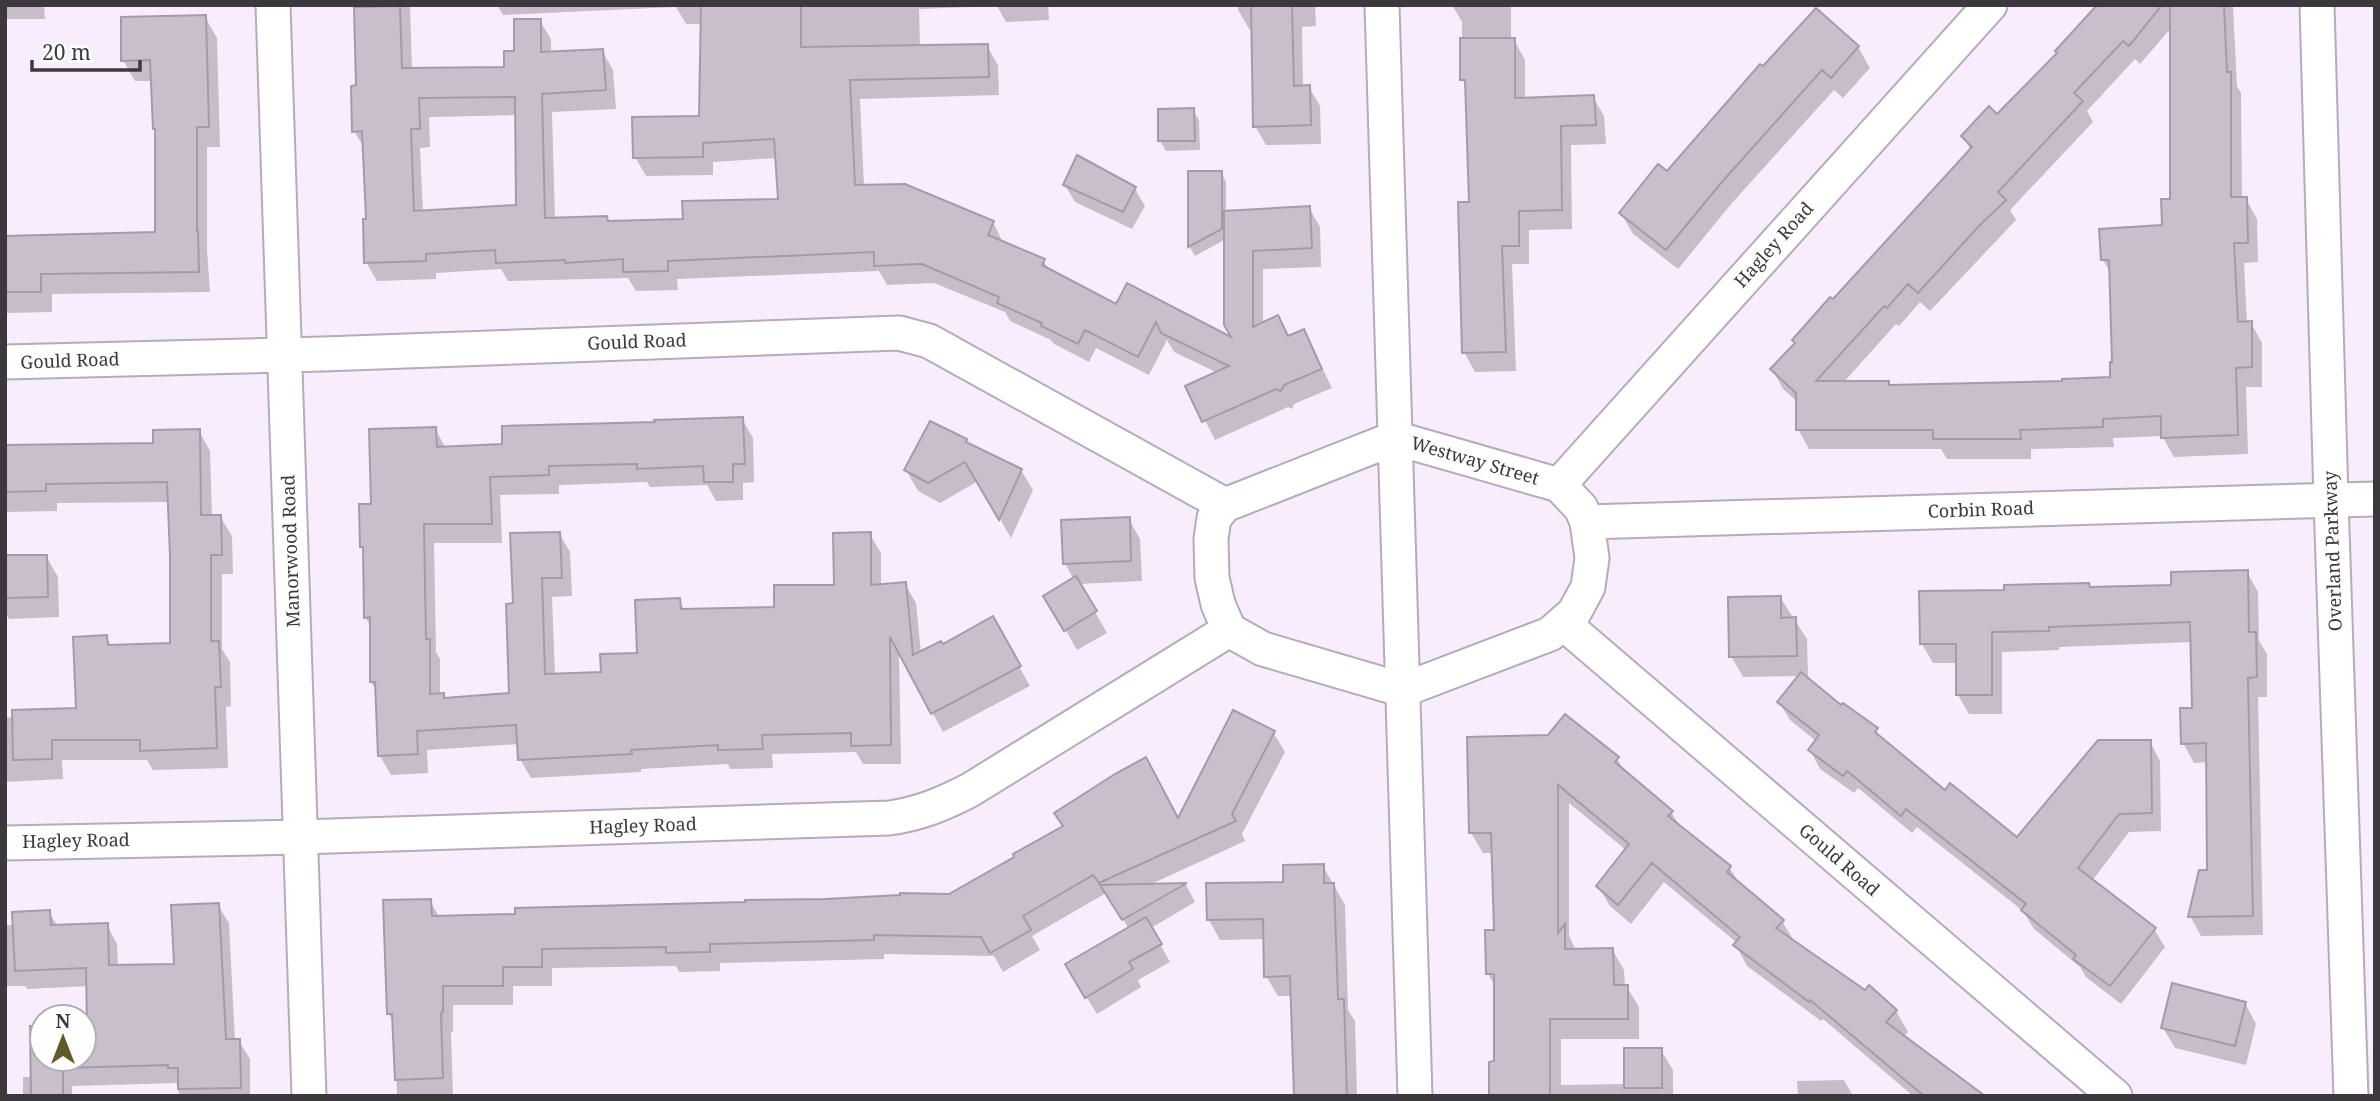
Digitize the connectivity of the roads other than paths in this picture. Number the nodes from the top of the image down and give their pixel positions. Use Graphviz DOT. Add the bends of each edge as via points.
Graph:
graph roads {
  1 [pos="273,5"];
  2 [pos="1382,5"];
  3 [pos="1990,5"];
  4 [pos="2317,5"];
  5 [pos="284,355"];
  6 [pos="5,362"];
  7 [pos="1395,438"];
  8 [pos="1559,485"];
  9 [pos="2375,499"];
  10 [pos="2331,500"];
  11 [pos="1225,505"];
  12 [pos="1587,522"];
  13 [pos="1563,623"];
  14 [pos="1229,630"];
  15 [pos="1403,690"];
  16 [pos="300,837"];
  17 [pos="5,843"];
  18 [pos="309,1096"];
  19 [pos="1415,1096"];
  20 [pos="2115,1096"];
  21 [pos="2351,1096"];
  1 -- 5 [label="street, Manorwood Road"];
  2 -- 7 [label="street, Westway Street"];
  3 -- 8 [label="street, Hagley Road"];
  4 -- 10 [label="street, Overland Parkway"];
  5 -- 6 [label="street, Gould Road"];
  5 -- 11 [label="street, Gould Road" via="899,333 929,341"];
  5 -- 16 [label="street, Manorwood Road"];
  7 -- 8 [label="street, Westway Street"];
  7 -- 11 [label="street, Westway Street"];
  7 -- 15 [label="street, Westway Street"];
  8 -- 12 [label="street, Westway Street"];
  9 -- 10 [label="street, Corbin Road"];
  10 -- 12 [label="street, Corbin Road"];
  10 -- 21 [label="street, Overland Parkway"];
  11 -- 14 [label="street" via="1214,518 1212,578"];
  12 -- 13 [label="street, Westway Street" via="1592,558 1588,587"];
  13 -- 15 [label="street, Westway Street" via="1550,635"];
  13 -- 20 [label="street, Gould Road"];
  14 -- 15 [label="street" via="1263,649"];
  14 -- 16 [label="street, Hagley Road" via="970,790 914,815"];
  15 -- 19 [label="street, Westway Street"];
  16 -- 17 [label="street, Hagley Road"];
  16 -- 18 [label="street, Manorwood Road"];
}
